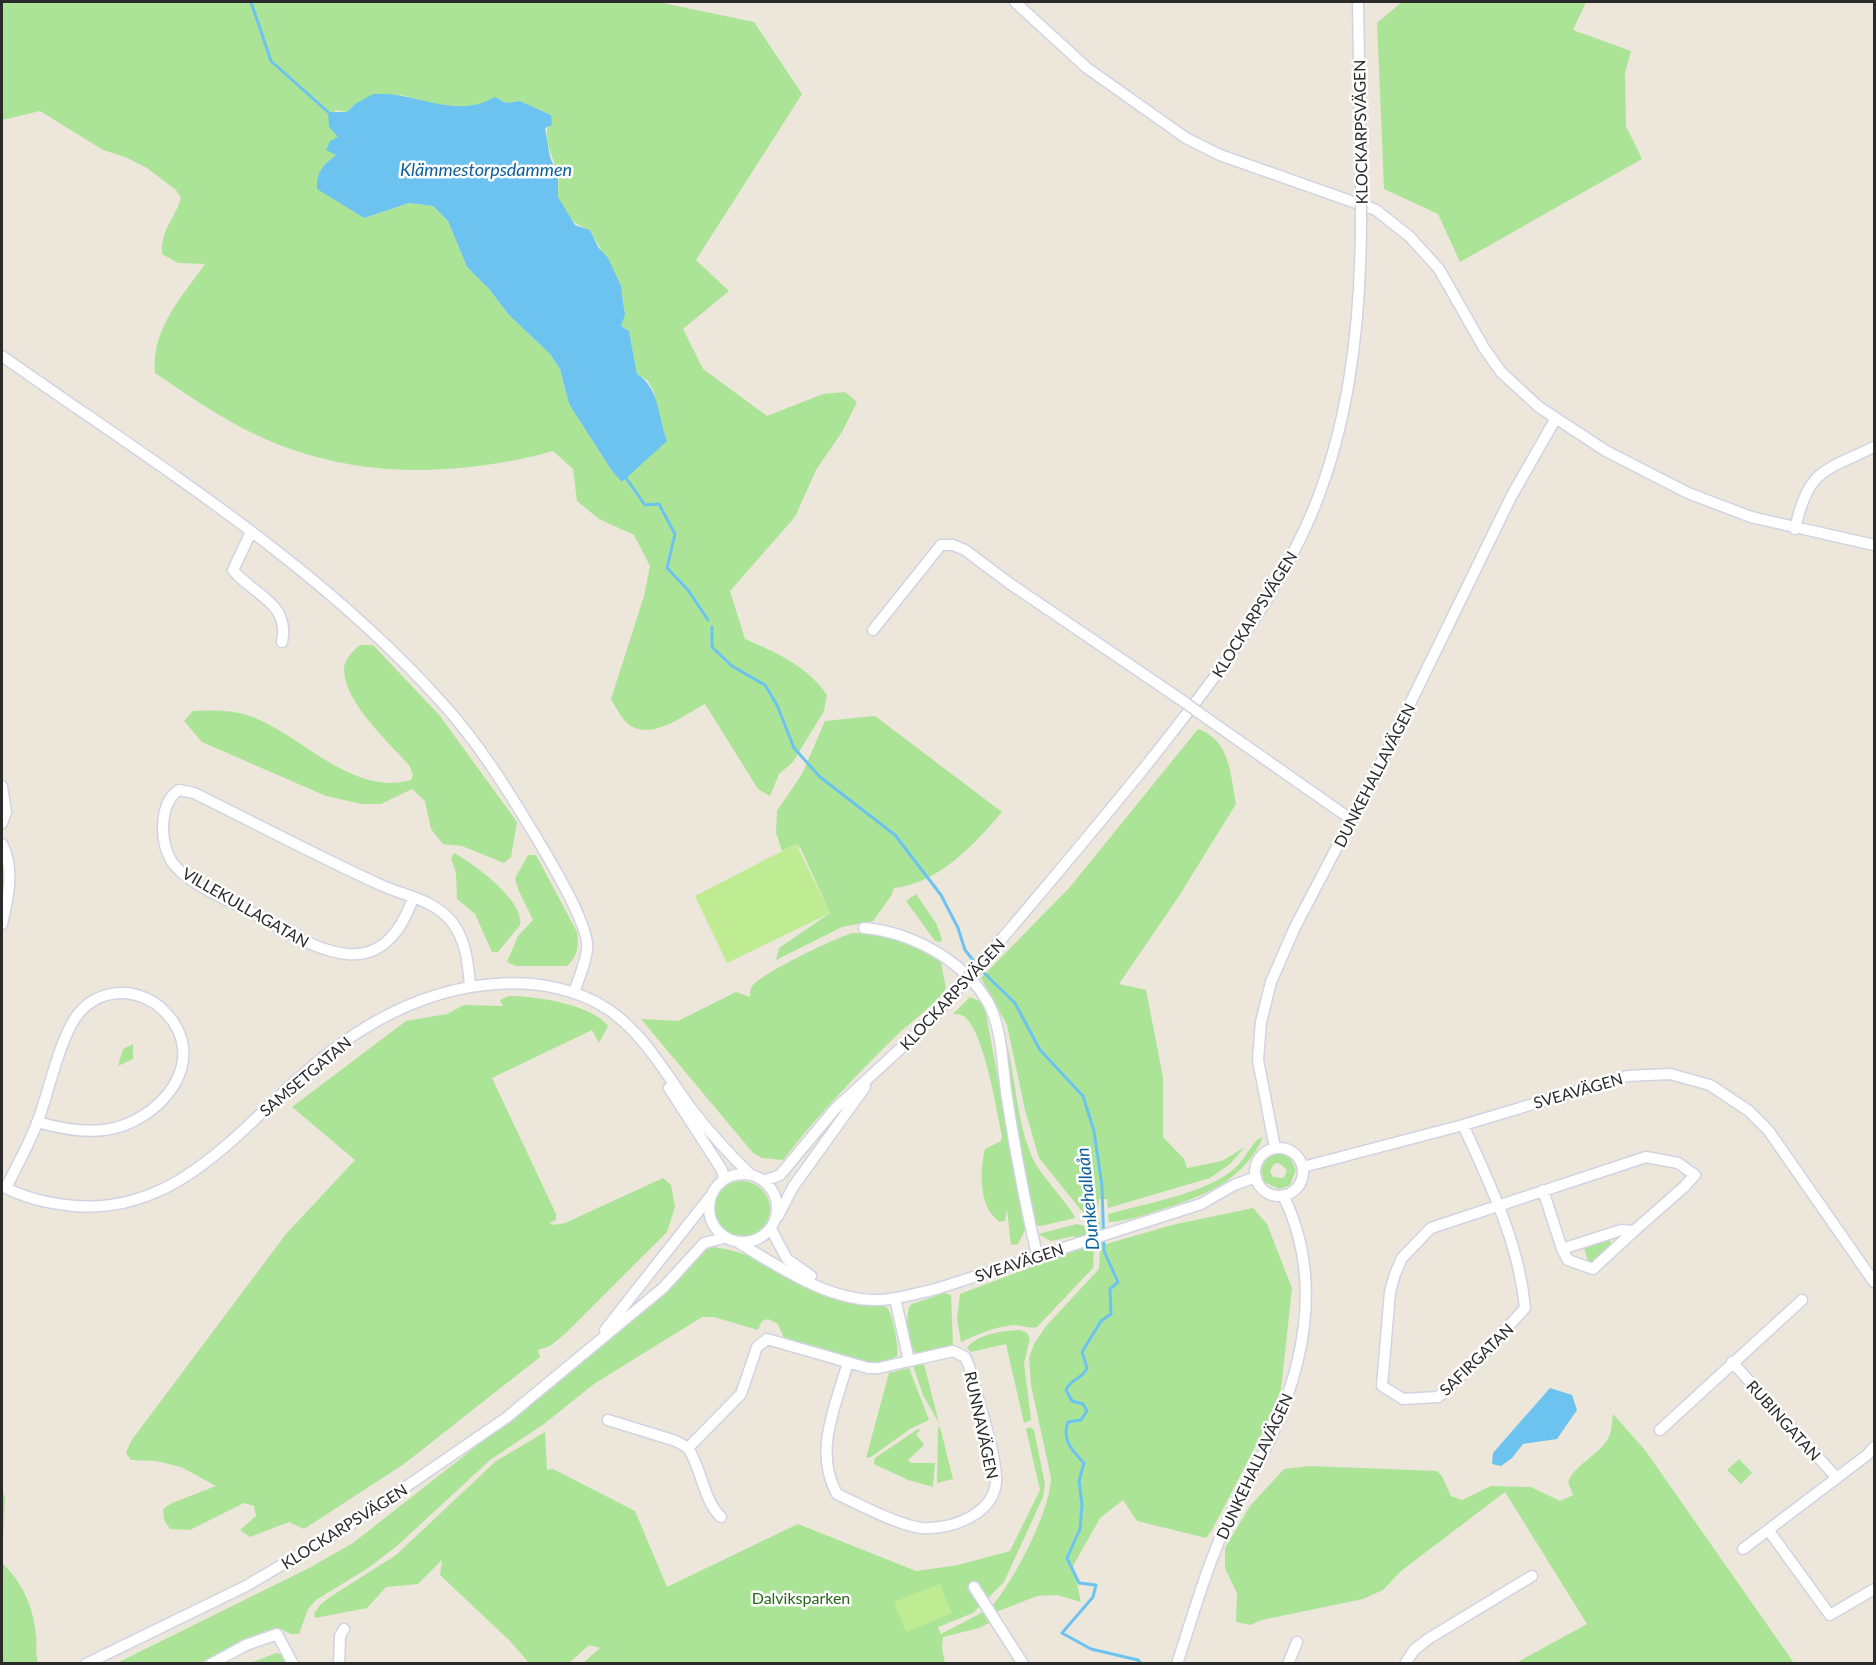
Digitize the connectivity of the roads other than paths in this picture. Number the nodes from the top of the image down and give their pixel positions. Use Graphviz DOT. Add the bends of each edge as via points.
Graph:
graph roads {
  1 [pos="1015,2"];
  2 [pos="1358,2"];
  3 [pos="2,356"];
  4 [pos="1556,418"];
  5 [pos="1875,447"];
  6 [pos="1795,529"];
  7 [pos="251,532"];
  8 [pos="1875,545"];
  9 [pos="873,630"];
  10 [pos="282,642"];
  11 [pos="2,786"];
  12 [pos="1352,820"];
  13 [pos="2,824"];
  14 [pos="2,844"];
  15 [pos="413,898"];
  16 [pos="2,924"];
  17 [pos="864,928"];
  18 [pos="470,985"];
  19 [pos="574,993"];
  20 [pos="646,1046"];
  21 [pos="874,1075"];
  22 [pos="37,1122"];
  23 [pos="1463,1125"];
  24 [pos="1275,1148"];
  25 [pos="1303,1167"];
  26 [pos="751,1175"];
  27 [pos="1256,1177"];
  28 [pos="724,1179"];
  29 [pos="764,1181"];
  30 [pos="4,1187"];
  31 [pos="1543,1190"];
  32 [pos="1283,1195"];
  33 [pos="710,1196"];
  34 [pos="1499,1205"];
  35 [pos="773,1225"];
  36 [pos="1634,1231"];
  37 [pos="724,1238"];
  38 [pos="739,1243"];
  39 [pos="1562,1249"];
  40 [pos="1037,1255"];
  41 [pos="1875,1282"];
  42 [pos="895,1298"];
  43 [pos="879,1300"];
  44 [pos="1802,1300"];
  45 [pos="582,1358"];
  46 [pos="909,1361"];
  47 [pos="848,1362"];
  48 [pos="1732,1362"];
  49 [pos="608,1420"];
  50 [pos="1660,1430"];
  51 [pos="1875,1447"];
  52 [pos="688,1448"];
  53 [pos="1836,1478"];
  54 [pos="721,1517"];
  55 [pos="1769,1531"];
  56 [pos="1743,1549"];
  57 [pos="1532,1576"];
  58 [pos="974,1587"];
  59 [pos="1875,1589"];
  60 [pos="344,1629"];
  61 [pos="1297,1642"];
  62 [pos="86,1664"];
  63 [pos="211,1664"];
  64 [pos="293,1664"];
  65 [pos="339,1664"];
  66 [pos="1023,1664"];
  67 [pos="1177,1664"];
  68 [pos="1288,1664"];
  69 [pos="1405,1664"];
  1 -- 4 [label="street" via="1087,69 1186,138 1220,155 1376,210 1410,237 1439,269 1501,372"];
  2 -- 21 [label="street, KLOCKARPSVÄGEN, bridge" via="1361,279 1349,377 1325,472 1303,533 1251,626 1200,698 988,955"];
  3 -- 7 [label="street"];
  4 -- 6 [label="street" via="1606,451 1665,482 1751,517"];
  4 -- 12 [label="street, DUNKEHALLAVÄGEN" via="1511,497"];
  5 -- 6 [label="street" via="1824,472 1810,484"];
  6 -- 8 [label="street"];
  7 -- 10 [label="street" via="233,570 280,613"];
  7 -- 19 [label="street" via="402,659 447,708 489,765 547,856 584,930 587,950"];
  9 -- 12 [label="street, bridge" via="930,557 941,546 953,545"];
  11 -- 13 [label="street" via="6,812"];
  12 -- 24 [label="street, DUNKEHALLAVÄGEN" via="1295,927 1271,982 1261,1022 1258,1060"];
  14 -- 16 [label="street" via="9,868"];
  15 -- 15 [label="street, VILLEKULLAGATAN" via="403,923 381,945 355,954 331,952 179,870 165,847 166,809 173,794 185,790"];
  15 -- 18 [label="street, VILLEKULLAGATAN" via="443,912 458,931"];
  17 -- 40 [label="street" via="885,930 923,944 943,957 986,999 997,1032"];
  18 -- 19 [label="street, SAMSETGATAN" via="532,983"];
  18 -- 30 [label="street, SAMSETGATAN" via="412,1003 362,1030 313,1066 213,1158 183,1181 153,1195 119,1204 81,1207 40,1201"];
  19 -- 20 [label="street, SAMSETGATAN" via="609,1010"];
  20 -- 26 [label="street" via="691,1108"];
  20 -- 28 [label="street"];
  21 -- 29 [label="street" via="835,1109 780,1175"];
  21 -- 35 [label="street" via="793,1187"];
  22 -- 22 [label="street" via="69,1030 85,1006 99,997 123,993 151,1001 167,1014 180,1037 182,1060 174,1088 159,1105 135,1121 105,1130 75,1130"];
  22 -- 30 [label="street"];
  23 -- 25 [label="street, SVEAVÄGEN"];
  23 -- 34 [label="street, SAFIRGATAN"];
  23 -- 41 [label="street, SVEAVÄGEN" via="1627,1076 1670,1074 1710,1085 1749,1111 1768,1130"];
  24 -- 25 [label="street" via="1292,1151"];
  24 -- 27 [label="street" via="1259,1158"];
  25 -- 32 [label="street" via="1300,1184"];
  26 -- 28 [label="street" via="737,1174"];
  26 -- 29 [label="street"];
  27 -- 32 [label="street" via="1267,1192"];
  27 -- 40 [label="street, SVEAVÄGEN" via="1201,1204"];
  28 -- 33 [label="street"];
  29 -- 35 [label="street" via="775,1197"];
  31 -- 34 [label="street"];
  31 -- 36 [label="street" via="1646,1157 1678,1162 1695,1174"];
  31 -- 39 [label="street"];
  32 -- 67 [label="street, DUNKEHALLAVÄGEN" via="1296,1225 1304,1268 1305,1332 1290,1389 1210,1564"];
  33 -- 37 [label="street" via="710,1220"];
  33 -- 45 [label="street"];
  34 -- 34 [label="street, SAFIRGATAN" via="1516,1256 1525,1308 1438,1397 1416,1400 1391,1393 1382,1386 1384,1356 1390,1292 1402,1258 1431,1228"];
  35 -- 38 [label="street" via="756,1240"];
  35 -- 43 [label="street" via="787,1259 803,1272"];
  36 -- 39 [label="street" via="1621,1230"];
  36 -- 39 [label="street" via="1593,1269 1568,1260"];
  37 -- 38 [label="street"];
  37 -- 45 [label="street" via="704,1243 663,1288"];
  38 -- 43 [label="street" via="836,1293"];
  40 -- 42 [label="street, SVEAVÄGEN" via="936,1289"];
  42 -- 43 [label="street, SVEAVÄGEN"];
  42 -- 46 [label="street"];
  44 -- 48 [label="street"];
  45 -- 62 [label="street, KLOCKARPSVÄGEN" via="506,1418 350,1525 246,1586"];
  46 -- 47 [label="street, RUNNAVÄGEN" via="879,1368"];
  46 -- 47 [label="street, RUNNAVÄGEN" via="953,1351 965,1357 969,1366 996,1476 991,1497 969,1519 921,1528 837,1494 829,1477 825,1450"];
  47 -- 52 [label="street, RUNNAVÄGEN" via="767,1339 761,1342 741,1394"];
  48 -- 50 [label="street"];
  48 -- 53 [label="street, RUBINGATAN"];
  49 -- 52 [label="street"];
  51 -- 53 [label="street"];
  52 -- 54 [label="street" via="701,1472 711,1507"];
  53 -- 55 [label="street"];
  55 -- 56 [label="street"];
  55 -- 59 [label="street" via="1830,1615"];
  57 -- 69 [label="street" via="1428,1640 1414,1650"];
  58 -- 66 [label="street"];
  60 -- 65 [label="street"];
  61 -- 68 [label="street"];
  63 -- 64 [label="street" via="277,1634"];
}
